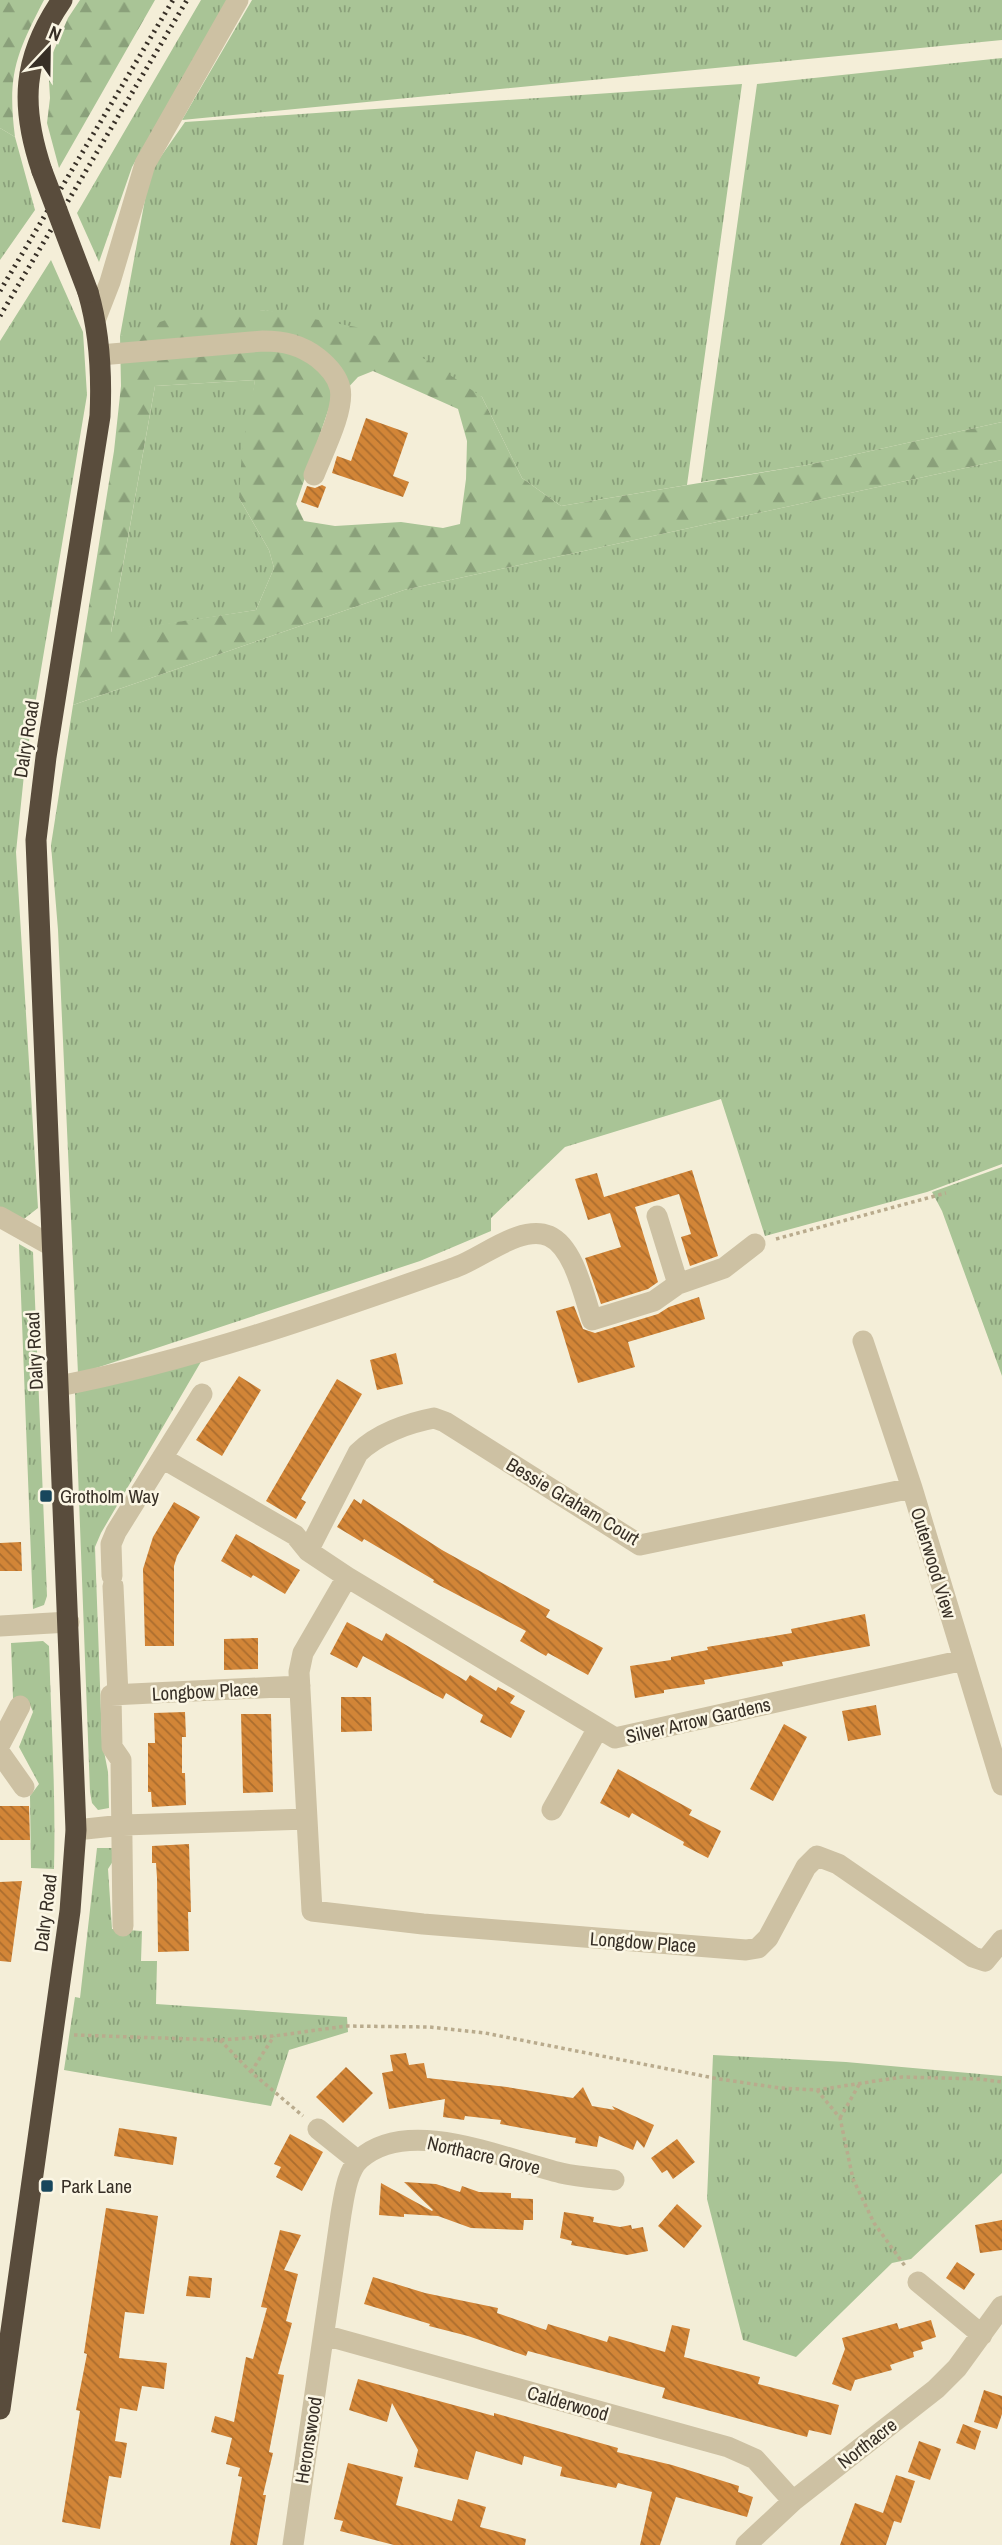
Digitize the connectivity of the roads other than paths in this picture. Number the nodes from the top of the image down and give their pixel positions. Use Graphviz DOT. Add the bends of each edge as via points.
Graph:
graph roads {
  1 [pos="62,0"];
  2 [pos="238,0"];
  3 [pos="96,317"];
  4 [pos="100,355"];
  5 [pos="314,475"];
  6 [pos="657,1216"];
  7 [pos="0,1217"];
  8 [pos="755,1244"];
  9 [pos="52,1246"];
  10 [pos="678,1284"];
  11 [pos="863,1341"];
  12 [pos="59,1386"];
  13 [pos="202,1394"];
  14 [pos="162,1458"];
  15 [pos="912,1488"];
  16 [pos="308,1551"];
  17 [pos="347,1577"];
  18 [pos="69,1622"];
  19 [pos="0,1626"];
  20 [pos="964,1660"];
  21 [pos="300,1686"];
  22 [pos="114,1695"];
  23 [pos="20,1706"];
  24 [pos="597,1730"];
  25 [pos="0,1744"];
  26 [pos="0,1753"];
  27 [pos="1002,1785"];
  28 [pos="24,1787"];
  29 [pos="552,1810"];
  30 [pos="307,1819"];
  31 [pos="123,1825"];
  32 [pos="76,1830"];
  33 [pos="123,1926"];
  34 [pos="1002,1940"];
  35 [pos="318,2129"];
  36 [pos="358,2161"];
  37 [pos="614,2180"];
  38 [pos="918,2282"];
  39 [pos="1002,2306"];
  40 [pos="324,2335"];
  41 [pos="982,2335"];
  42 [pos="0,2409"];
  43 [pos="793,2501"];
  44 [pos="293,2545"];
  45 [pos="746,2545"];
  1 -- 3 [label="highway, Dalry Road, bridge" via="38,43 27,89 28,120"];
  2 -- 3 [label="street" via="145,164"];
  3 -- 4 [label="highway, Dalry Road"];
  4 -- 5 [label="street" via="263,341 302,347 332,370 341,389 339,409"];
  4 -- 9 [label="highway, Dalry Road" via="100,416 36,840"];
  6 -- 10 [label="street"];
  7 -- 9 [label="street"];
  8 -- 10 [label="street" via="724,1268"];
  9 -- 12 [label="highway, Dalry Road"];
  10 -- 12 [label="street" via="654,1301 592,1320 573,1264 557,1241 541,1234 520,1236 461,1265 242,1339 122,1374"];
  11 -- 15 [label="street, Outerwood View"];
  12 -- 18 [label="highway, Dalry Road"];
  13 -- 14 [label="street"];
  14 -- 16 [label="street, Silver Arrow Gardens" via="295,1535"];
  14 -- 22 [label="street" via="111,1544"];
  15 -- 16 [label="street, Bessie Graham Court" via="640,1545 434,1418 366,1444"];
  15 -- 20 [label="street, Outerwood View"];
  16 -- 17 [label="street, Silver Arrow Gardens"];
  17 -- 21 [label="street" via="303,1653"];
  17 -- 24 [label="street, Silver Arrow Gardens"];
  18 -- 19 [label="street"];
  18 -- 32 [label="highway, Dalry Road"];
  20 -- 24 [label="street, Silver Arrow Gardens" via="615,1738"];
  20 -- 27 [label="street, Outerwood View"];
  21 -- 22 [label="street, Longbow Place"];
  21 -- 30 [label="street"];
  22 -- 31 [label="street" via="112,1747 121,1760"];
  23 -- 25 [label="street"];
  24 -- 29 [label="street"];
  26 -- 28 [label="street"];
  30 -- 31 [label="street"];
  30 -- 34 [label="street, Longdow Place" via="312,1911 746,1950 758,1948 768,1938 806,1867 817,1856 838,1864 973,1956 985,1961"];
  31 -- 32 [label="street"];
  31 -- 33 [label="street"];
  32 -- 42 [label="highway, Dalry Road" via="70,1911"];
  35 -- 36 [label="street"];
  36 -- 37 [label="street, Northacre Grove" via="394,2142 424,2141"];
  36 -- 40 [label="street" via="341,2214"];
  38 -- 41 [label="street"];
  39 -- 41 [label="street, Northacre"];
  40 -- 43 [label="street, Calderwood" via="728,2447 755,2459"];
  40 -- 44 [label="street, Heronswood"];
  41 -- 43 [label="street, Northacre" via="936,2389"];
  43 -- 45 [label="street, Northacre"];
}
